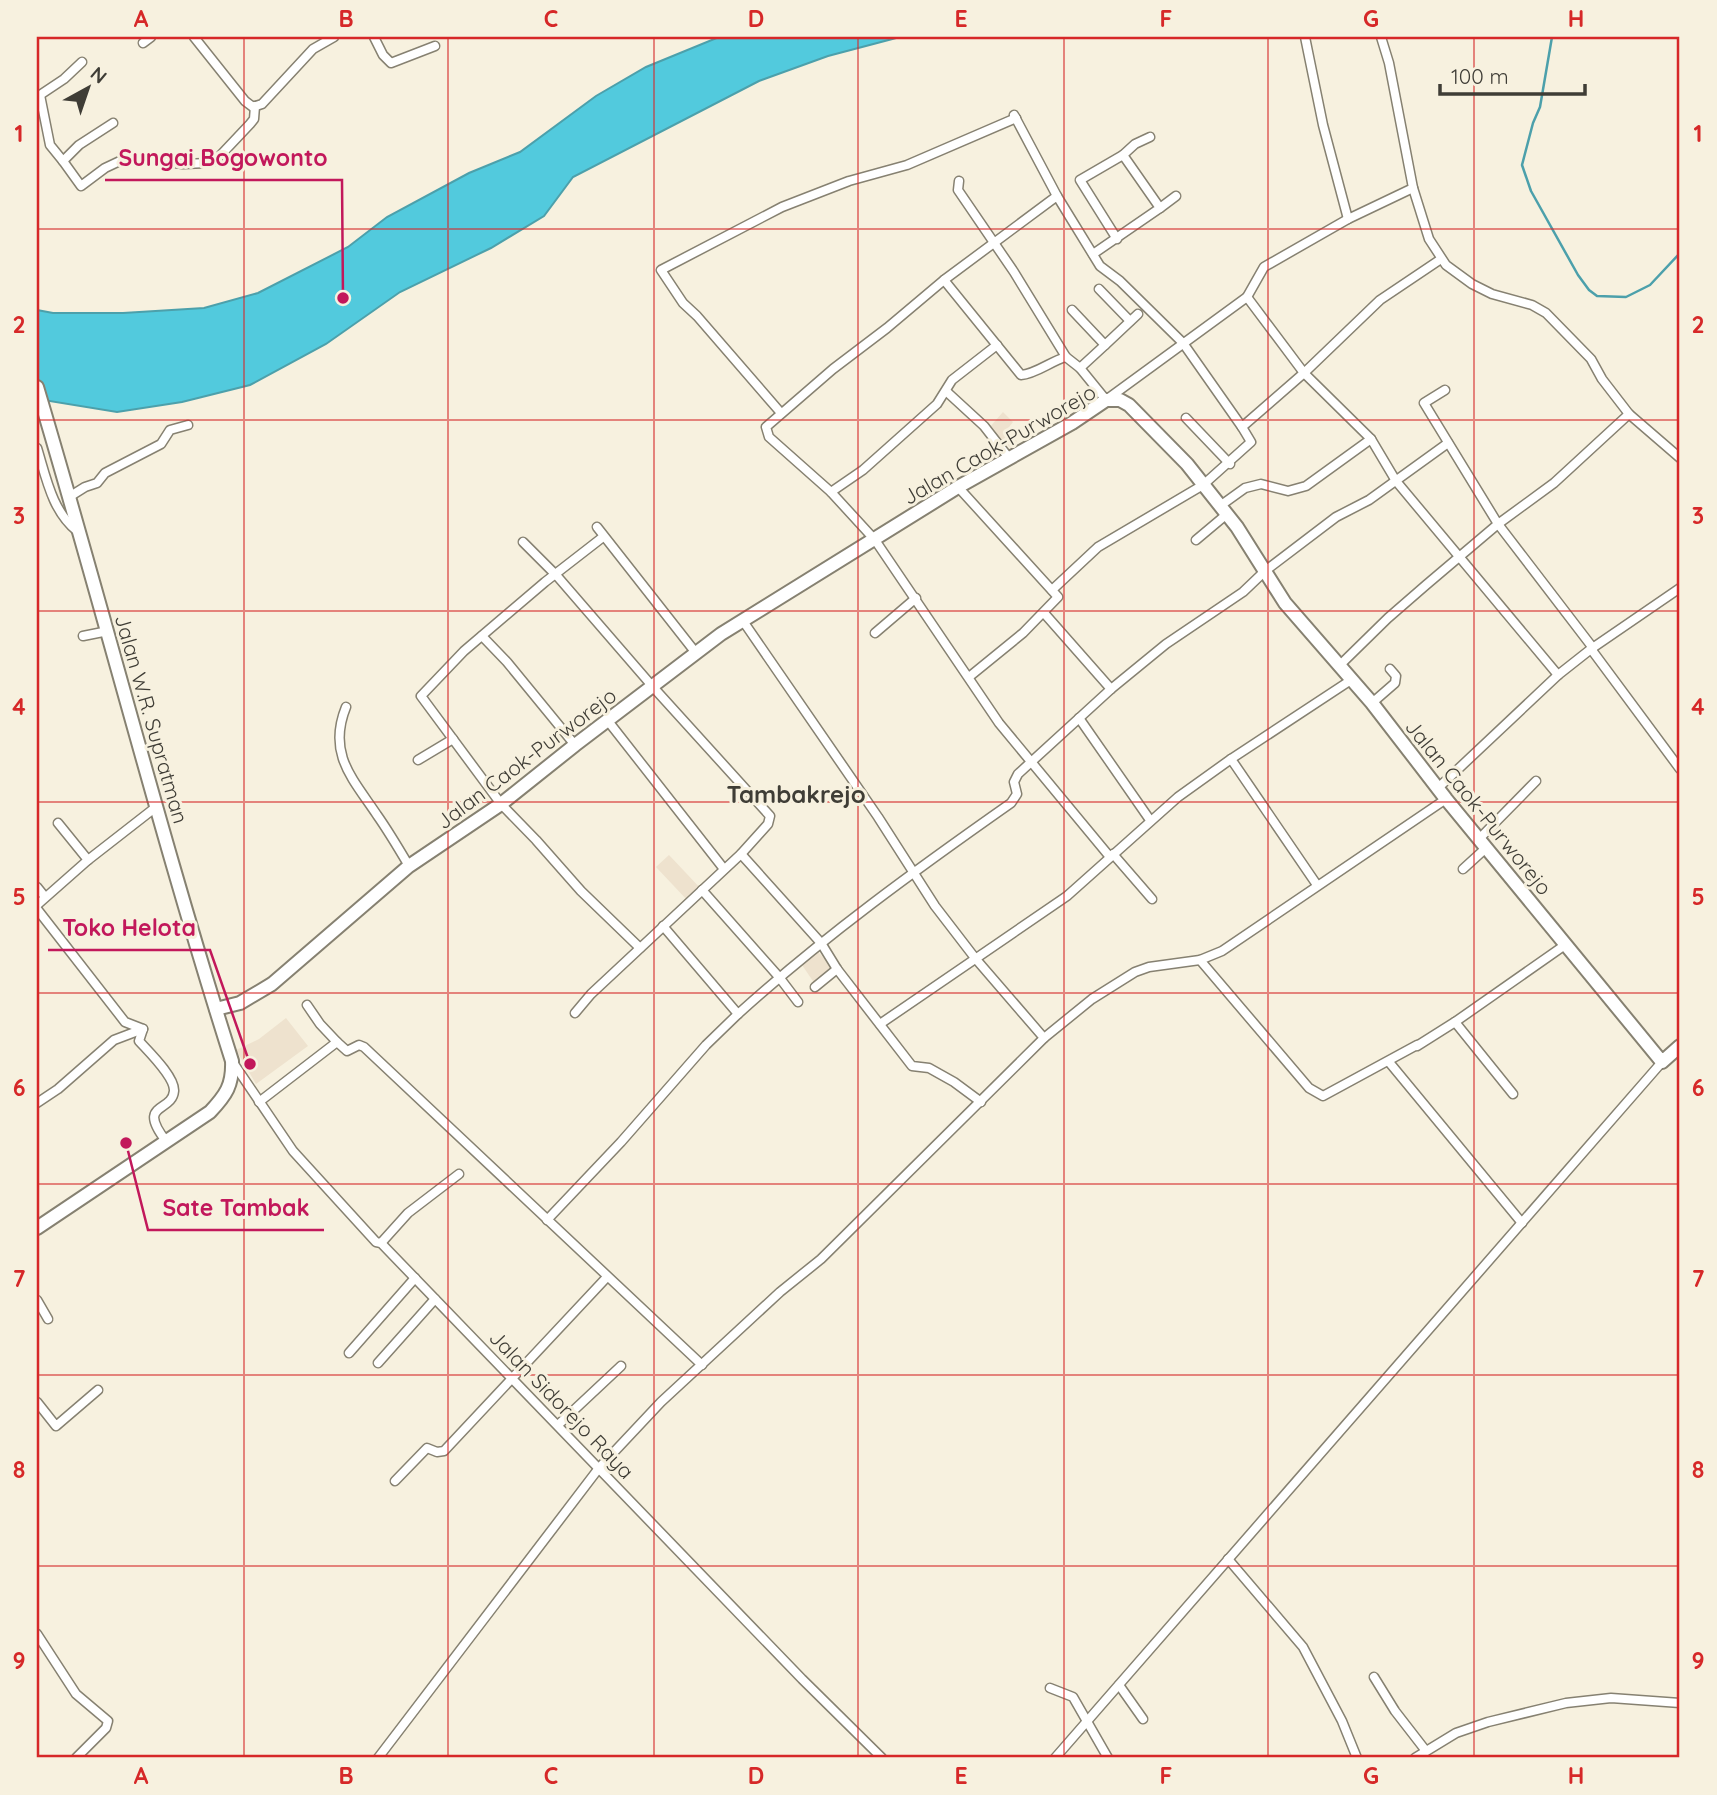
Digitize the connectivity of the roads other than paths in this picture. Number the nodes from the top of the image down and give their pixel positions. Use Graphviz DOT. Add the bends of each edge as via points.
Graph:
graph roads {
  1 [pos="151,37"];
  2 [pos="194,37"];
  3 [pos="334,37"];
  4 [pos="374,37"];
  5 [pos="1305,37"];
  6 [pos="1381,37"];
  7 [pos="143,43"];
  8 [pos="435,46"];
  9 [pos="82,62"];
  10 [pos="38,96"];
  11 [pos="255,106"];
  12 [pos="113,123"];
  13 [pos="1150,137"];
  14 [pos="1123,155"];
  15 [pos="63,161"];
  16 [pos="959,181"];
  17 [pos="1413,188"];
  18 [pos="1057,196"];
  19 [pos="1176,196"];
  20 [pos="1160,208"];
  21 [pos="1348,219"];
  22 [pos="1117,239"];
  23 [pos="994,242"];
  24 [pos="1093,254"];
  25 [pos="1441,259"];
  26 [pos="944,280"];
  27 [pos="1099,289"];
  28 [pos="1247,297"];
  29 [pos="1072,310"];
  30 [pos="1138,314"];
  31 [pos="1130,321"];
  32 [pos="1183,343"];
  33 [pos="997,345"];
  34 [pos="1105,345"];
  35 [pos="1066,357"];
  36 [pos="1080,368"];
  37 [pos="1304,373"];
  38 [pos="37,387"];
  39 [pos="1445,390"];
  40 [pos="947,392"];
  41 [pos="1106,400"];
  42 [pos="781,413"];
  43 [pos="1629,414"];
  44 [pos="1186,418"];
  45 [pos="188,425"];
  46 [pos="1242,427"];
  47 [pos="1371,439"];
  48 [pos="1448,443"];
  49 [pos="37,449"];
  50 [pos="1009,458"];
  51 [pos="1680,458"];
  52 [pos="1230,464"];
  53 [pos="46,477"];
  54 [pos="37,480"];
  55 [pos="1396,481"];
  56 [pos="1203,485"];
  57 [pos="958,487"];
  58 [pos="831,492"];
  59 [pos="69,496"];
  60 [pos="1223,510"];
  61 [pos="1498,524"];
  62 [pos="597,527"];
  63 [pos="79,533"];
  64 [pos="603,537"];
  65 [pos="875,540"];
  66 [pos="1196,540"];
  67 [pos="523,542"];
  68 [pos="1458,557"];
  69 [pos="1265,571"];
  70 [pos="557,576"];
  71 [pos="1680,588"];
  72 [pos="1052,590"];
  73 [pos="916,598"];
  74 [pos="1044,613"];
  75 [pos="743,621"];
  76 [pos="108,631"];
  77 [pos="875,633"];
  78 [pos="83,636"];
  79 [pos="482,636"];
  80 [pos="1592,648"];
  81 [pos="696,653"];
  82 [pos="1340,666"];
  83 [pos="1390,669"];
  84 [pos="1558,676"];
  85 [pos="969,677"];
  86 [pos="1351,680"];
  87 [pos="653,687"];
  88 [pos="1111,689"];
  89 [pos="1372,704"];
  90 [pos="346,707"];
  91 [pos="1079,718"];
  92 [pos="608,721"];
  93 [pos="453,739"];
  94 [pos="575,745"];
  95 [pos="1231,759"];
  96 [pos="418,760"];
  97 [pos="1032,762"];
  98 [pos="1680,769"];
  99 [pos="1536,781"];
  100 [pos="1442,793"];
  101 [pos="501,804"];
  102 [pos="156,807"];
  103 [pos="1150,820"];
  104 [pos="58,823"];
  105 [pos="1483,844"];
  106 [pos="741,854"];
  107 [pos="1112,856"];
  108 [pos="88,860"];
  109 [pos="409,866"];
  110 [pos="724,869"];
  111 [pos="1463,869"];
  112 [pos="915,874"];
  113 [pos="1317,885"];
  114 [pos="37,887"];
  115 [pos="702,890"];
  116 [pos="45,897"];
  117 [pos="1152,899"];
  118 [pos="37,907"];
  119 [pos="663,926"];
  120 [pos="821,943"];
  121 [pos="1565,945"];
  122 [pos="640,948"];
  123 [pos="975,958"];
  124 [pos="1200,960"];
  125 [pos="837,969"];
  126 [pos="779,977"];
  127 [pos="816,987"];
  128 [pos="798,1002"];
  129 [pos="307,1005"];
  130 [pos="216,1009"];
  131 [pos="575,1013"];
  132 [pos="738,1014"];
  133 [pos="1455,1022"];
  134 [pos="880,1024"];
  135 [pos="144,1029"];
  136 [pos="1044,1038"];
  137 [pos="337,1042"];
  138 [pos="1680,1046"];
  139 [pos="232,1061"];
  140 [pos="1389,1062"];
  141 [pos="1662,1062"];
  142 [pos="1513,1094"];
  143 [pos="259,1102"];
  144 [pos="981,1102"];
  145 [pos="37,1103"];
  146 [pos="166,1141"];
  147 [pos="459,1174"];
  148 [pos="547,1220"];
  149 [pos="39,1223"];
  150 [pos="1522,1223"];
  151 [pos="381,1244"];
  152 [pos="607,1277"];
  153 [pos="415,1278"];
  154 [pos="435,1299"];
  155 [pos="37,1300"];
  156 [pos="48,1319"];
  157 [pos="349,1353"];
  158 [pos="378,1363"];
  159 [pos="702,1365"];
  160 [pos="621,1366"];
  161 [pos="513,1378"];
  162 [pos="98,1390"];
  163 [pos="37,1402"];
  164 [pos="558,1425"];
  165 [pos="599,1468"];
  166 [pos="395,1481"];
  167 [pos="1228,1559"];
  168 [pos="37,1634"];
  169 [pos="1374,1677"];
  170 [pos="1118,1685"];
  171 [pos="1050,1688"];
  172 [pos="1680,1703"];
  173 [pos="1143,1719"];
  174 [pos="1088,1720"];
  175 [pos="1420,1756"];
  176 [pos="76,1758"];
  177 [pos="378,1758"];
  178 [pos="882,1758"];
  179 [pos="1055,1758"];
  180 [pos="1108,1758"];
  181 [pos="1357,1758"];
  1 -- 7 [label="street"];
  2 -- 11 [label="street" via="245,101"];
  3 -- 11 [label="street" via="313,49 272,95"];
  4 -- 8 [label="street" via="391,63"];
  5 -- 21 [label="street"];
  6 -- 17 [label="street"];
  9 -- 10 [label="street"];
  10 -- 15 [label="street" via="50,145"];
  11 -- 15 [label="street" via="254,119 245,131 224,154 208,163 122,160 83,186"];
  12 -- 15 [label="street"];
  13 -- 14 [label="street"];
  14 -- 20 [label="street"];
  14 -- 22 [label="street" via="1080,180"];
  16 -- 23 [label="street" via="958,190"];
  17 -- 21 [label="street"];
  17 -- 25 [label="street" via="1429,239"];
  18 -- 23 [label="street"];
  18 -- 24 [label="street"];
  18 -- 42 [label="street" via="1015,117 907,165 782,207 661,270 683,303"];
  19 -- 20 [label="street"];
  20 -- 22 [label="street"];
  21 -- 28 [label="street" via="1264,267"];
  22 -- 24 [label="street"];
  23 -- 26 [label="street"];
  23 -- 35 [label="street"];
  24 -- 32 [label="street" via="1100,266"];
  25 -- 37 [label="street" via="1380,300"];
  25 -- 43 [label="street" via="1472,284 1546,313 1591,359"];
  26 -- 33 [label="street"];
  26 -- 42 [label="street"];
  27 -- 31 [label="street"];
  28 -- 32 [label="street"];
  28 -- 37 [label="street"];
  29 -- 34 [label="street"];
  30 -- 31 [label="street"];
  31 -- 34 [label="street"];
  32 -- 41 [label="street"];
  32 -- 46 [label="street"];
  33 -- 35 [label="street" via="1020,375"];
  33 -- 40 [label="street" via="952,380"];
  34 -- 36 [label="street"];
  35 -- 36 [label="street"];
  36 -- 41 [label="street"];
  37 -- 46 [label="street"];
  37 -- 47 [label="street"];
  38 -- 59 [label="street, Jalan W.R. Supratman"];
  39 -- 48 [label="street" via="1424,403"];
  40 -- 50 [label="street" via="984,426"];
  40 -- 58 [label="street" via="863,470"];
  41 -- 50 [label="street, Jalan Caok-Purworejo"];
  41 -- 56 [label="street, Jalan Caok-Purworejo" via="1129,405"];
  42 -- 58 [label="street" via="766,427 769,438"];
  43 -- 51 [label="street"];
  43 -- 61 [label="street" via="1554,483"];
  44 -- 52 [label="street"];
  45 -- 59 [label="street" via="170,430 161,444"];
  46 -- 52 [label="street" via="1251,442"];
  47 -- 55 [label="street"];
  47 -- 60 [label="street" via="1306,486 1289,491 1261,484 1245,488"];
  48 -- 55 [label="street"];
  48 -- 61 [label="street"];
  49 -- 53 [label="street"];
  50 -- 57 [label="street, Jalan Caok-Purworejo"];
  52 -- 56 [label="street"];
  53 -- 54 [label="street"];
  53 -- 63 [label="street" via="66,522"];
  55 -- 68 [label="street"];
  55 -- 69 [label="street" via="1336,517"];
  56 -- 60 [label="street, Jalan Caok-Purworejo"];
  56 -- 72 [label="street" via="1098,547"];
  57 -- 65 [label="street, Jalan Caok-Purworejo"];
  57 -- 72 [label="street"];
  58 -- 65 [label="street"];
  59 -- 63 [label="street, Jalan W.R. Supratman"];
  60 -- 66 [label="street"];
  60 -- 69 [label="street, Jalan Caok-Purworejo"];
  61 -- 68 [label="street"];
  61 -- 80 [label="street"];
  62 -- 64 [label="street"];
  63 -- 76 [label="street, Jalan W.R. Supratman"];
  64 -- 70 [label="street"];
  64 -- 81 [label="street"];
  65 -- 73 [label="street"];
  65 -- 75 [label="street, Jalan Caok-Purworejo"];
  67 -- 70 [label="street"];
  68 -- 82 [label="street"];
  68 -- 84 [label="street"];
  69 -- 82 [label="street, Jalan Caok-Purworejo" via="1285,603"];
  69 -- 88 [label="street"];
  70 -- 79 [label="street"];
  70 -- 87 [label="street"];
  71 -- 80 [label="street"];
  72 -- 74 [label="street" via="1058,597"];
  73 -- 77 [label="street"];
  73 -- 85 [label="street"];
  74 -- 85 [label="street"];
  74 -- 88 [label="street"];
  75 -- 81 [label="street, Jalan Caok-Purworejo"];
  75 -- 112 [label="street"];
  76 -- 78 [label="street"];
  76 -- 102 [label="street, Jalan W.R. Supratman"];
  79 -- 93 [label="street" via="421,696"];
  79 -- 94 [label="street"];
  80 -- 84 [label="street"];
  80 -- 98 [label="street"];
  81 -- 87 [label="street, Jalan Caok-Purworejo"];
  82 -- 86 [label="street, Jalan Caok-Purworejo"];
  83 -- 89 [label="street" via="1395,683"];
  84 -- 100 [label="street"];
  85 -- 97 [label="street"];
  86 -- 89 [label="street, Jalan Caok-Purworejo"];
  86 -- 95 [label="street"];
  87 -- 92 [label="street, Jalan Caok-Purworejo"];
  87 -- 106 [label="street" via="770,816"];
  88 -- 91 [label="street"];
  89 -- 100 [label="street, Jalan Caok-Purworejo"];
  90 -- 109 [label="street" via="340,726 342,759"];
  91 -- 97 [label="street"];
  91 -- 103 [label="street"];
  92 -- 94 [label="street, Jalan Caok-Purworejo"];
  92 -- 110 [label="street"];
  93 -- 96 [label="street"];
  93 -- 101 [label="street"];
  94 -- 101 [label="street, Jalan Caok-Purworejo"];
  95 -- 103 [label="street"];
  95 -- 113 [label="street"];
  97 -- 107 [label="street"];
  97 -- 112 [label="street" via="1016,777 1017,794 1011,803"];
  99 -- 105 [label="street"];
  100 -- 105 [label="street, Jalan Caok-Purworejo"];
  100 -- 113 [label="street"];
  101 -- 109 [label="street, Jalan Caok-Purworejo"];
  101 -- 122 [label="street"];
  102 -- 108 [label="street"];
  102 -- 130 [label="street, Jalan W.R. Supratman"];
  103 -- 107 [label="street"];
  104 -- 108 [label="street"];
  105 -- 111 [label="street"];
  105 -- 121 [label="street, Jalan Caok-Purworejo"];
  106 -- 110 [label="street"];
  106 -- 120 [label="street"];
  107 -- 117 [label="street"];
  107 -- 123 [label="street" via="1067,896"];
  108 -- 116 [label="street"];
  109 -- 130 [label="street, Jalan Caok-Purworejo" via="272,984 240,1003"];
  110 -- 115 [label="street"];
  112 -- 120 [label="street"];
  112 -- 123 [label="street"];
  113 -- 124 [label="street" via="1247,935"];
  114 -- 116 [label="street"];
  115 -- 119 [label="street"];
  115 -- 126 [label="street"];
  116 -- 118 [label="street"];
  118 -- 135 [label="street" via="124,1022"];
  119 -- 122 [label="street"];
  119 -- 132 [label="street"];
  120 -- 125 [label="street"];
  120 -- 126 [label="street"];
  121 -- 133 [label="street"];
  121 -- 141 [label="street, Jalan Caok-Purworejo"];
  122 -- 131 [label="street"];
  123 -- 134 [label="street"];
  123 -- 136 [label="street"];
  124 -- 136 [label="street" via="1135,972"];
  124 -- 140 [label="street" via="1315,1093 1323,1096"];
  125 -- 127 [label="street"];
  125 -- 134 [label="street"];
  126 -- 128 [label="street"];
  126 -- 132 [label="street"];
  129 -- 137 [label="street"];
  130 -- 139 [label="street, Jalan W.R. Supratman"];
  132 -- 148 [label="street"];
  133 -- 140 [label="street"];
  133 -- 142 [label="street"];
  134 -- 144 [label="street" via="912,1066 926,1067"];
  135 -- 145 [label="street" via="114,1041"];
  135 -- 146 [label="street" via="139,1041 174,1088 154,1117"];
  136 -- 144 [label="street"];
  137 -- 143 [label="street"];
  137 -- 148 [label="street" via="347,1051 364,1047"];
  138 -- 141 [label="street"];
  139 -- 143 [label="street, Jalan Sidorejo Raya"];
  139 -- 146 [label="street" via="229,1091 210,1112"];
  140 -- 150 [label="street"];
  141 -- 150 [label="street"];
  143 -- 151 [label="street, Jalan Sidorejo Raya" via="293,1152"];
  144 -- 159 [label="street" via="821,1259"];
  146 -- 149 [label="street"];
  147 -- 151 [label="street" via="408,1213"];
  148 -- 152 [label="street"];
  150 -- 167 [label="street"];
  151 -- 153 [label="street, Jalan Sidorejo Raya"];
  152 -- 159 [label="street"];
  152 -- 161 [label="street"];
  153 -- 154 [label="street, Jalan Sidorejo Raya"];
  153 -- 157 [label="street"];
  154 -- 158 [label="street"];
  154 -- 161 [label="street, Jalan Sidorejo Raya"];
  155 -- 156 [label="street"];
  159 -- 165 [label="street"];
  160 -- 164 [label="street"];
  161 -- 164 [label="street, Jalan Sidorejo Raya"];
  161 -- 166 [label="street" via="444,1451 427,1448"];
  162 -- 163 [label="street" via="56,1426"];
  164 -- 165 [label="street, Jalan Sidorejo Raya"];
  165 -- 177 [label="street"];
  165 -- 178 [label="street, Jalan Sidorejo Raya"];
  167 -- 170 [label="street"];
  167 -- 181 [label="street" via="1303,1647"];
  168 -- 176 [label="street" via="76,1694 107,1721 106,1728"];
  169 -- 175 [label="street"];
  170 -- 173 [label="street"];
  170 -- 174 [label="street"];
  171 -- 174 [label="street" via="1073,1697"];
  172 -- 175 [label="street" via="1611,1698 1566,1703 1488,1721 1456,1733"];
  174 -- 179 [label="street"];
  174 -- 180 [label="street"];
}
